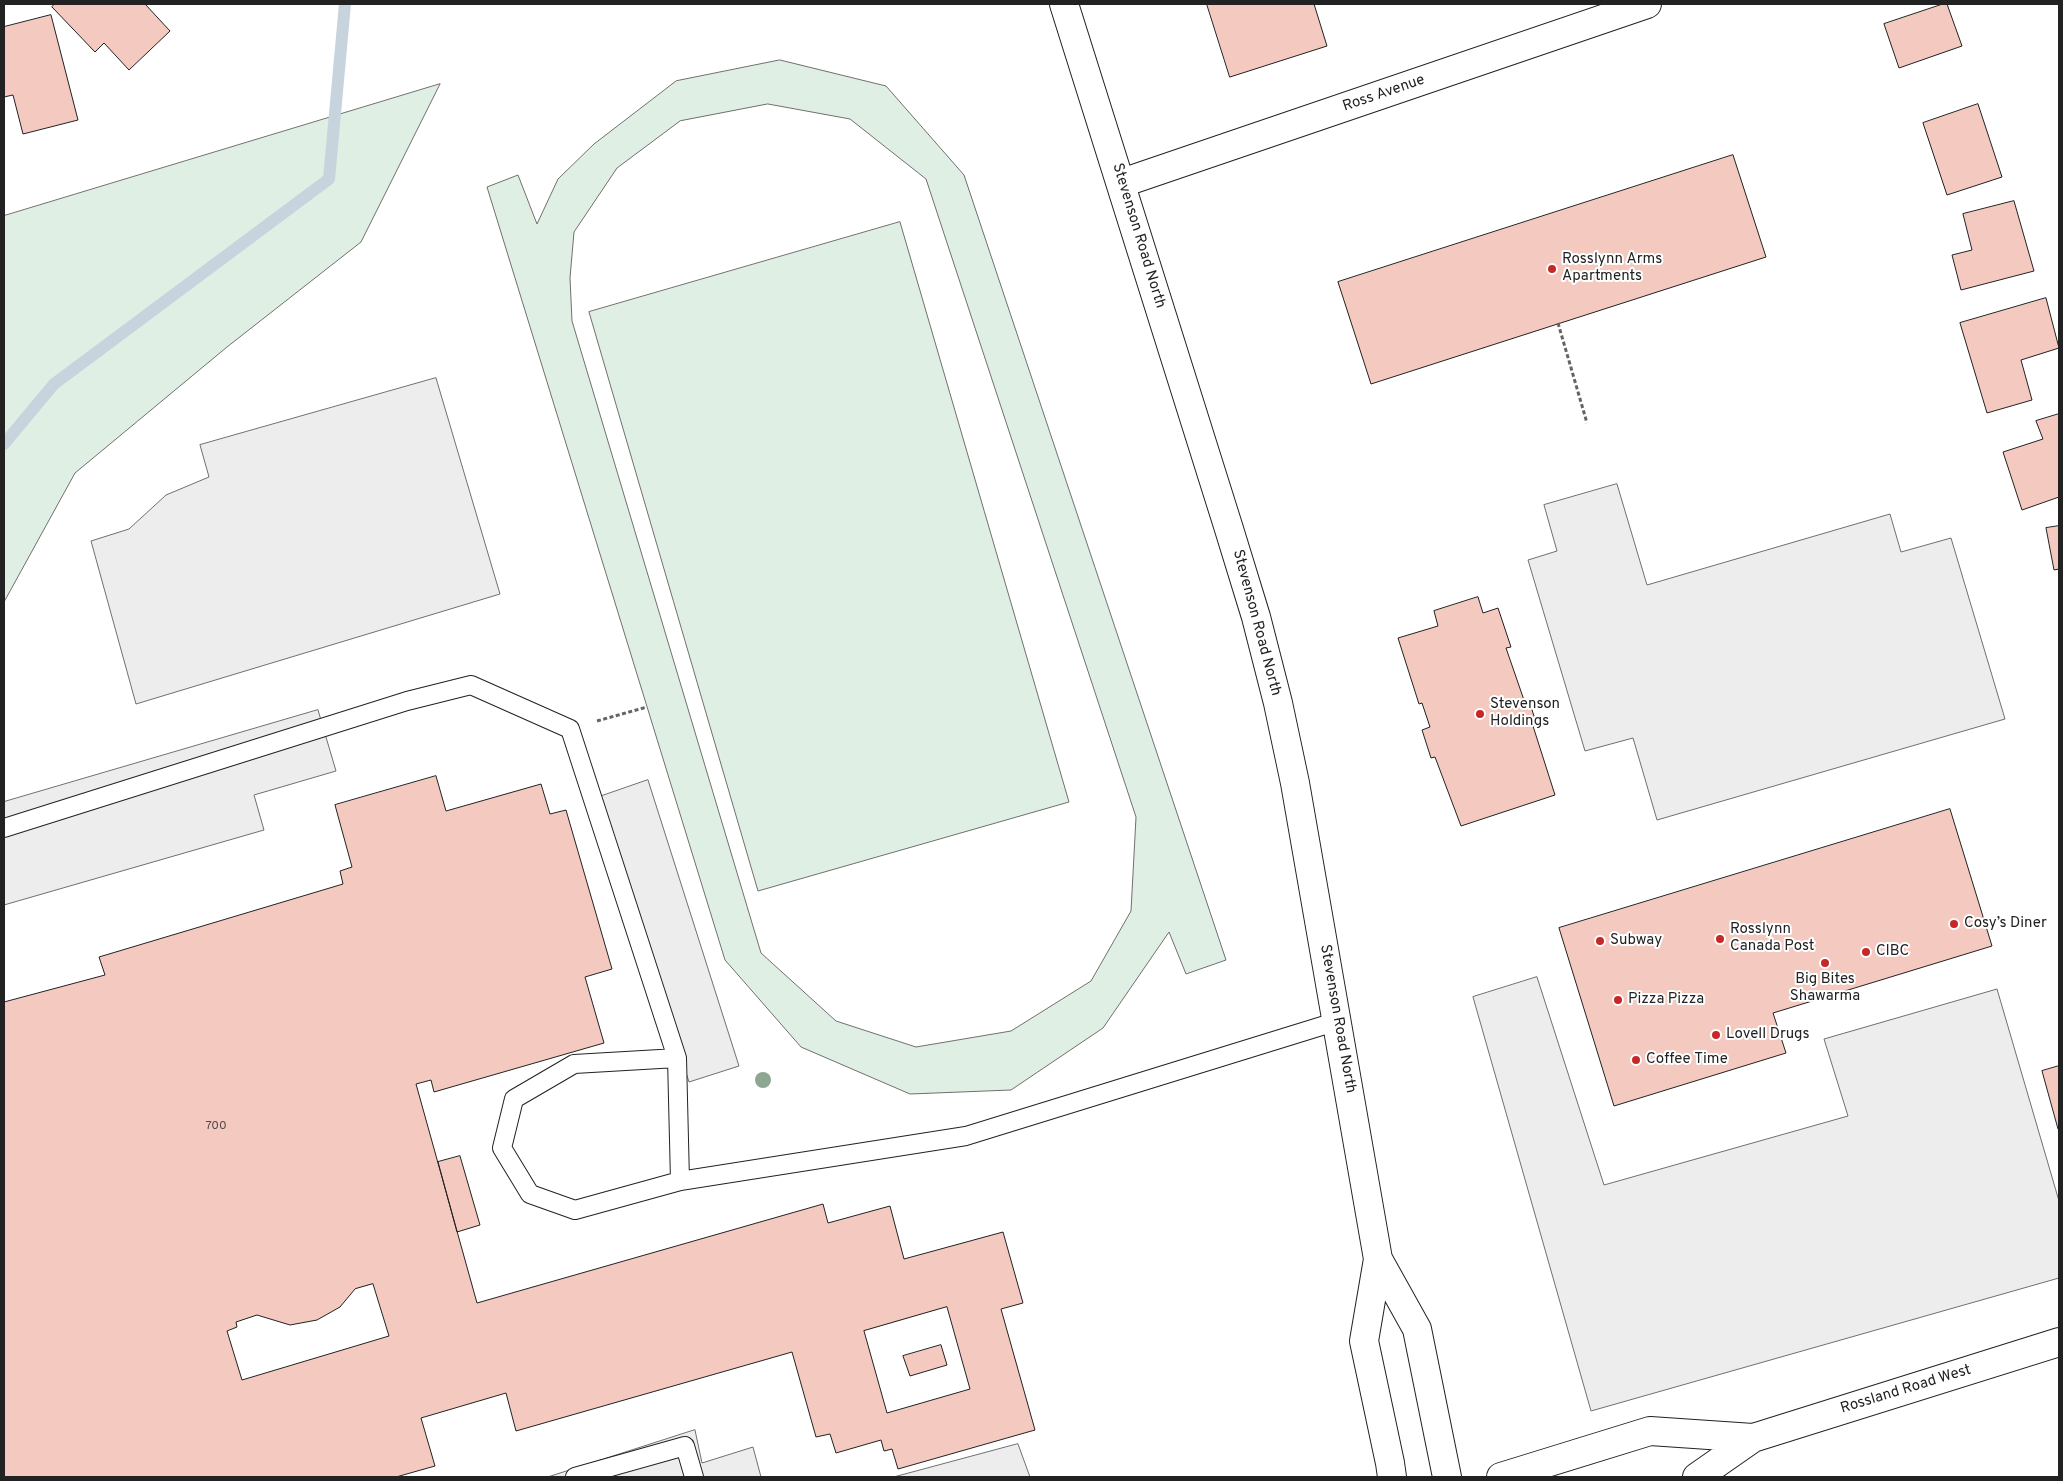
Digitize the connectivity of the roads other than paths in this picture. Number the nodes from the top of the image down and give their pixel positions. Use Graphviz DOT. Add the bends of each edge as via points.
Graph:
graph roads {
  1 [pos="1064,4"];
  2 [pos="1647,4"];
  3 [pos="1603,11"];
  4 [pos="1122,183"];
  5 [pos="4,828"];
  6 [pos="1338,1021"];
  7 [pos="677,1058"];
  8 [pos="680,1181"];
  9 [pos="1378,1259"];
  10 [pos="2059,1342"];
  11 [pos="1753,1438"];
  12 [pos="575,1477"];
  13 [pos="694,1477"];
  14 [pos="1392,1477"];
  15 [pos="1447,1477"];
  16 [pos="1500,1477"];
  17 [pos="1697,1477"];
  1 -- 4 [label="street, Stevenson Road North"];
  2 -- 3 [label="street, Ross Avenue"];
  3 -- 4 [label="street, Ross Avenue"];
  4 -- 6 [label="street, Stevenson Road North" via="1258,626 1295,783"];
  5 -- 7 [label="lane" via="407,700 471,685 570,729"];
  6 -- 8 [label="lane" via="966,1136"];
  6 -- 9 [label="street, Stevenson Road North"];
  7 -- 8 [label="lane"];
  7 -- 8 [label="lane" via="574,1064 514,1100 502,1148 530,1194 575,1210"];
  9 -- 14 [label="street, Stevenson Road North" via="1364,1341"];
  9 -- 15 [label="street, Stevenson Road North" via="1417,1329"];
  10 -- 11 [label="street, Rossland Road West"];
  11 -- 16 [label="street, Rossland Road West" via="1650,1431"];
  11 -- 17 [label="street, Rossland Road West"];
  12 -- 13 [label="lane" via="685,1446"];
}
